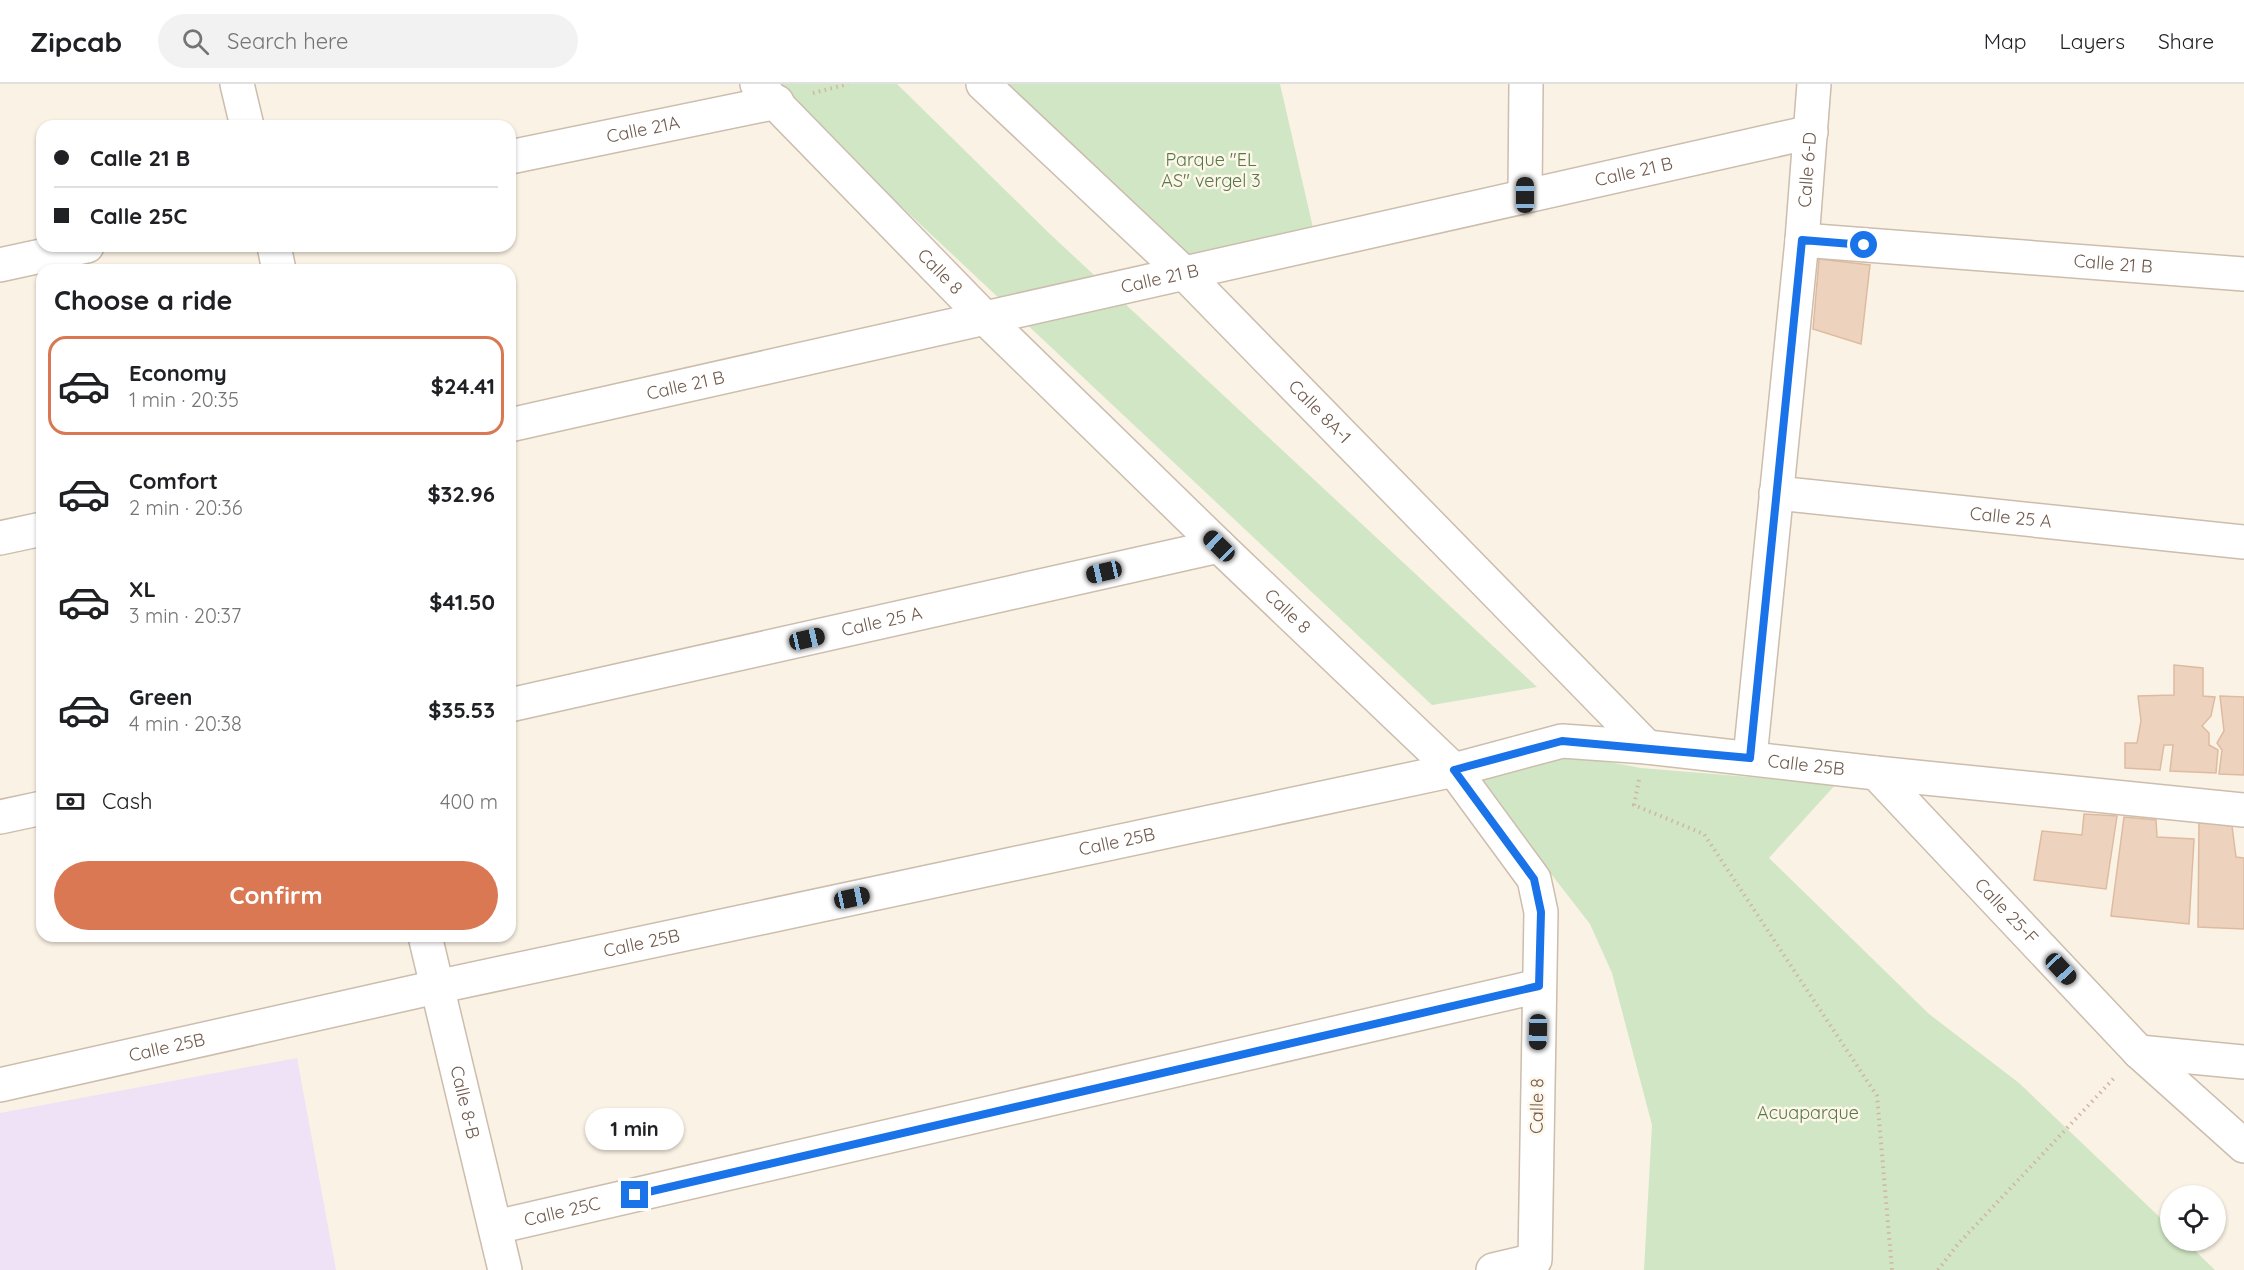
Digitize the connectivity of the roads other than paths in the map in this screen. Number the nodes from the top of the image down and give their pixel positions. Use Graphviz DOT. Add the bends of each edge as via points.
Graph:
graph roads {
  1 [pos="237,84"];
  2 [pos="983,84"];
  3 [pos="1526,84"];
  4 [pos="1814,84"];
  5 [pos="767,93"];
  6 [pos="246,120"];
  7 [pos="1811,132"];
  8 [pos="516,155"];
  9 [pos="1525,195"];
  10 [pos="1802,240"];
  11 [pos="60,252"];
  12 [pos="0,265"];
  13 [pos="2244,274"];
  14 [pos="1186,275"];
  15 [pos="986,319"];
  16 [pos="516,424"];
  17 [pos="1776,493"];
  18 [pos="36,530"];
  19 [pos="0,538"];
  20 [pos="2244,542"];
  21 [pos="1219,546"];
  22 [pos="516,704"];
  23 [pos="1647,747"];
  24 [pos="1750,758"];
  25 [pos="1454,770"];
  26 [pos="1876,773"];
  27 [pos="36,809"];
  28 [pos="2244,810"];
  29 [pos="0,817"];
  30 [pos="426,942"];
  31 [pos="1539,986"];
  32 [pos="436,987"];
  33 [pos="2139,1052"];
  34 [pos="2244,1062"];
  35 [pos="0,1085"];
  36 [pos="2244,1146"];
  37 [pos="496,1227"];
  38 [pos="505,1270"];
  39 [pos="1492,1270"];
  1 -- 6 [label="street"];
  2 -- 14 [label="street, Calle 8A-1"];
  3 -- 9 [label="street"];
  4 -- 7 [label="street, Calle 6-D"];
  5 -- 8 [label="street, Calle 21A"];
  5 -- 15 [label="street, Calle 8"];
  7 -- 9 [label="street, Calle 21 B"];
  7 -- 10 [label="street, Calle 6-D"];
  9 -- 14 [label="street, Calle 21 B"];
  10 -- 13 [label="street, Calle 21 B"];
  10 -- 17 [label="street, Calle 6-D"];
  11 -- 12 [label="street"];
  14 -- 15 [label="street, Calle 21 B"];
  14 -- 23 [label="street, Calle 8A-1"];
  15 -- 16 [label="street, Calle 21 B"];
  15 -- 21 [label="street, Calle 8"];
  17 -- 20 [label="street, Calle 25 A"];
  17 -- 24 [label="street, Calle 6-D"];
  18 -- 19 [label="street"];
  21 -- 22 [label="street, Calle 25 A"];
  21 -- 25 [label="street, Calle 8"];
  23 -- 24 [label="street, Calle 25B"];
  23 -- 25 [label="street, Calle 25B" via="1562,741"];
  24 -- 26 [label="street, Calle 25B"];
  25 -- 31 [label="street, Calle 8" via="1534,879 1541,912"];
  25 -- 32 [label="street, Calle 25B"];
  26 -- 28 [label="street, Calle 25B"];
  26 -- 33 [label="street, Calle 25-F"];
  27 -- 29 [label="street"];
  30 -- 32 [label="street, Calle 8-B"];
  31 -- 37 [label="street, Calle 25C"];
  31 -- 39 [label="street, Calle 8" via="1535,1260"];
  32 -- 35 [label="street, Calle 25B"];
  32 -- 37 [label="street, Calle 8-B"];
  33 -- 34 [label="street"];
  33 -- 36 [label="street, Calle 25-F"];
  37 -- 38 [label="street, Calle 8-B"];
}
